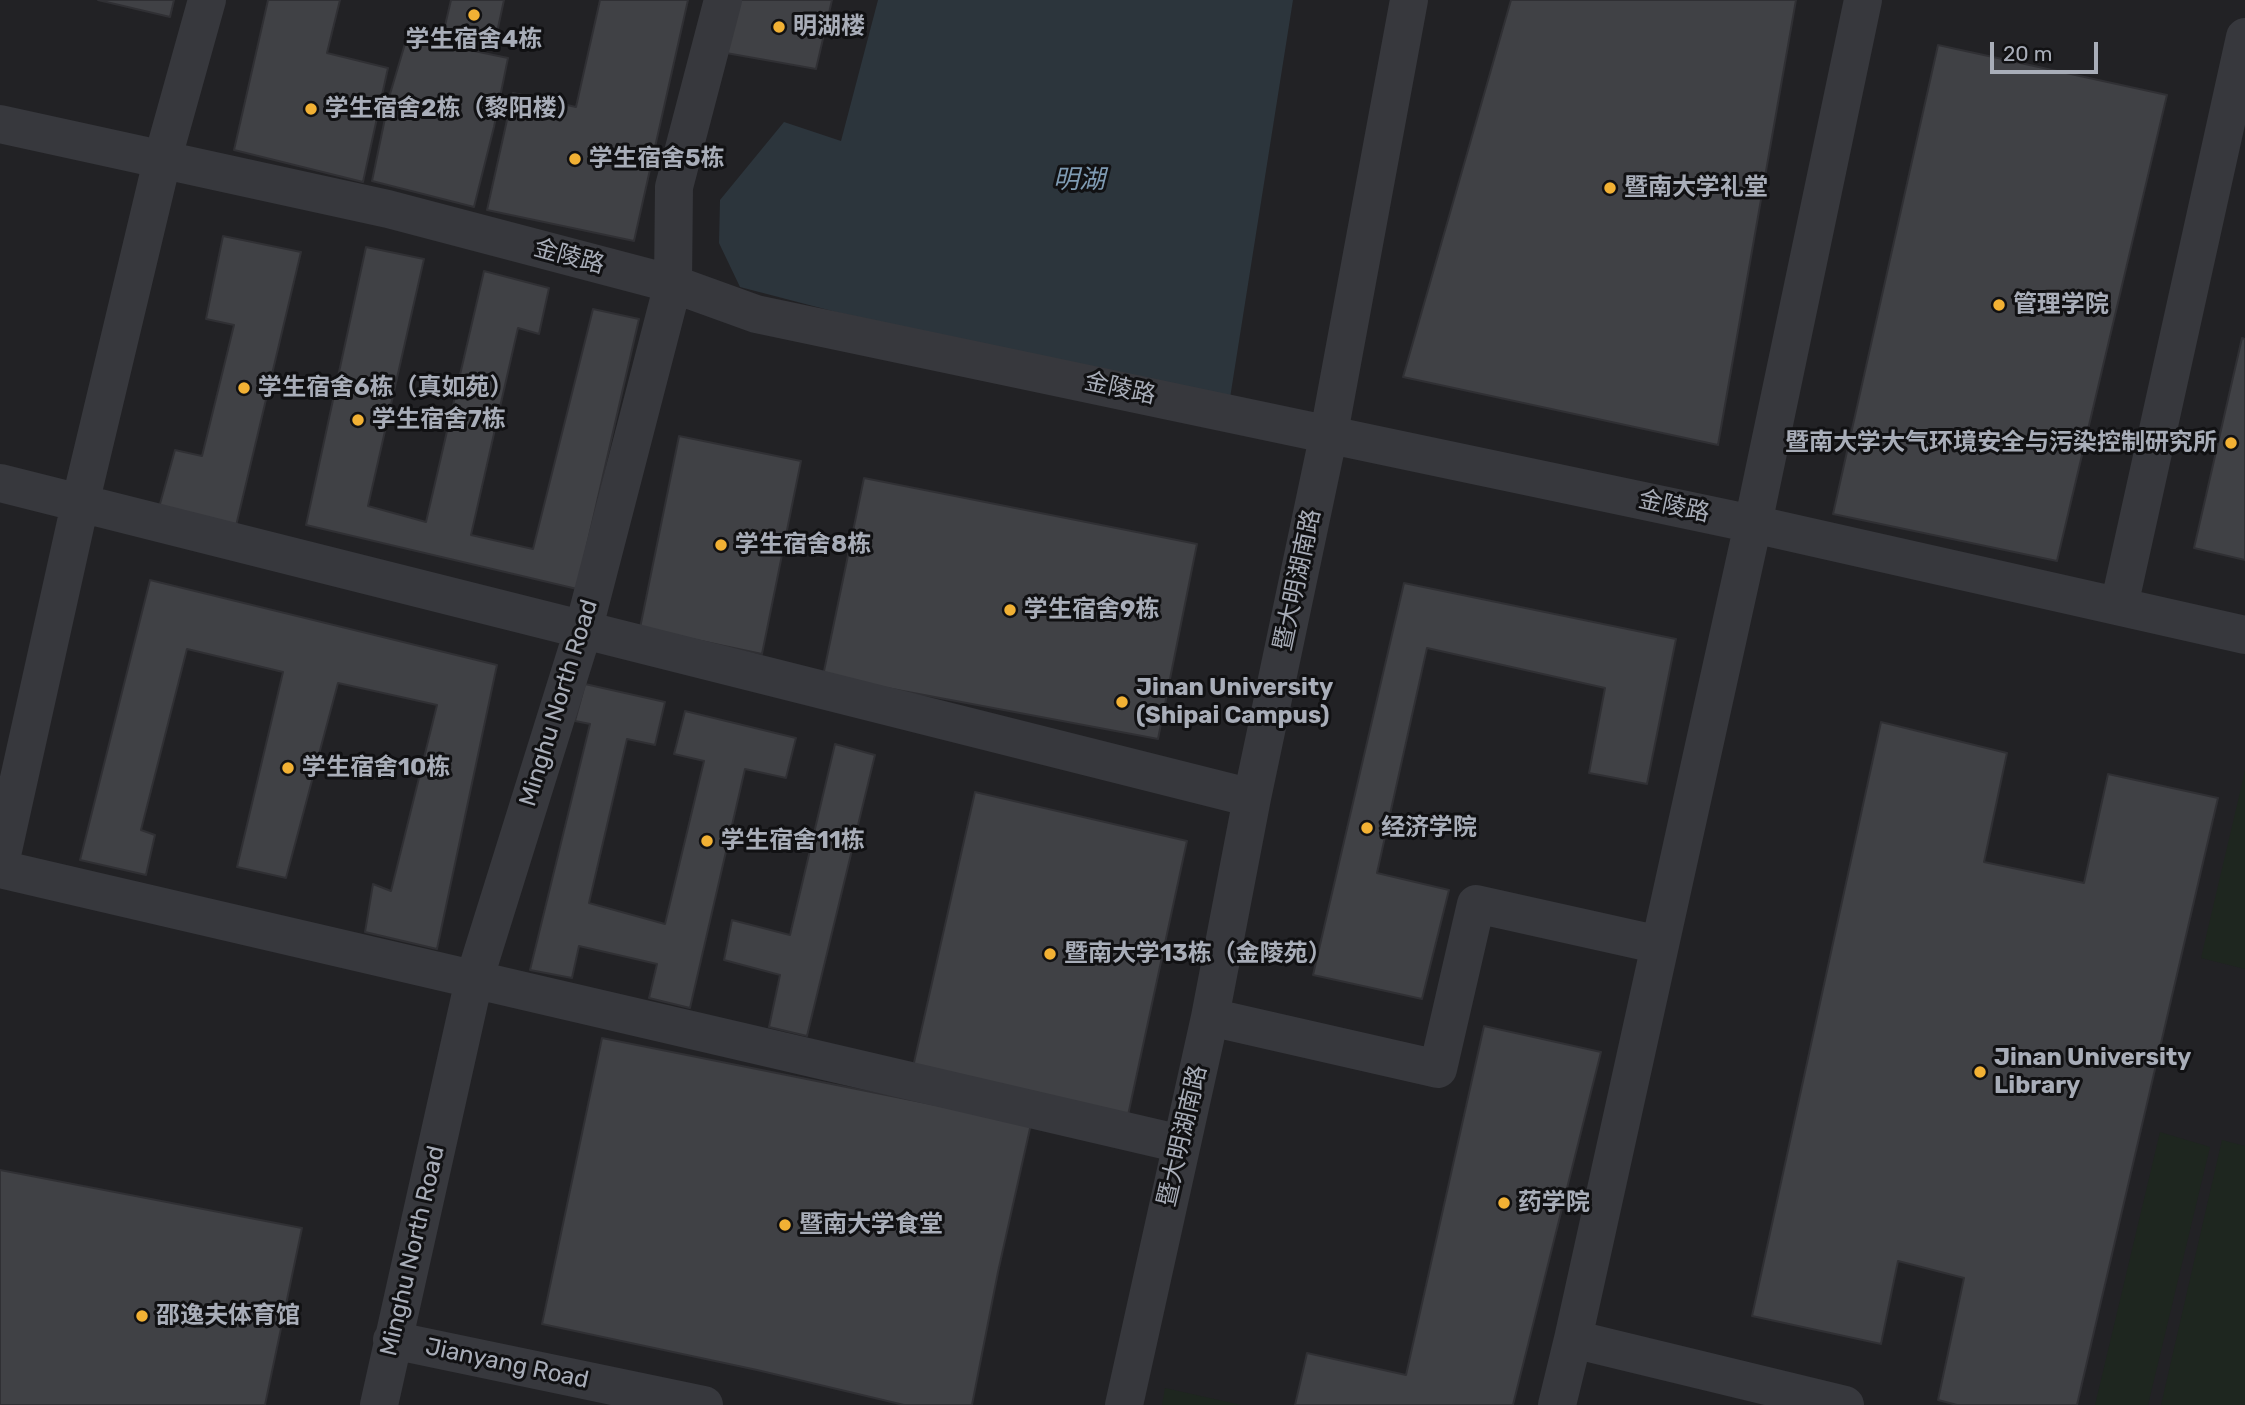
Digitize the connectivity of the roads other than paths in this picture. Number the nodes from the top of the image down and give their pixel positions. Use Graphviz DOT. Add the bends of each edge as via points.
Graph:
graph roads {
  1 [pos="206,0"];
  2 [pos="723,0"];
  3 [pos="1409,0"];
  4 [pos="1863,0"];
  5 [pos="2245,37"];
  6 [pos="0,124"];
  7 [pos="162,161"];
  8 [pos="673,284"];
  9 [pos="1329,433"];
  10 [pos="0,483"];
  11 [pos="80,504"];
  12 [pos="1753,524"];
  13 [pos="2119,606"];
  14 [pos="583,631"];
  15 [pos="2245,635"];
  16 [pos="1252,798"];
  17 [pos="0,866"];
  18 [pos="1660,945"];
  19 [pos="474,980"];
  20 [pos="1210,1017"];
  21 [pos="1181,1144"];
  22 [pos="1573,1339"];
  23 [pos="392,1340"];
  24 [pos="379,1405"];
  25 [pos="704,1405"];
  26 [pos="1124,1405"];
  27 [pos="1557,1405"];
  28 [pos="1845,1405"];
  1 -- 7 [label="street"];
  2 -- 8 [label="street, Minghu North Road" via="674,187"];
  3 -- 9 [label="street, 暨大明湖南路"];
  4 -- 12 [label="street"];
  5 -- 13 [label="street"];
  6 -- 7 [label="street, 金陵路"];
  7 -- 8 [label="street, 金陵路" via="388,209"];
  7 -- 11 [label="street"];
  8 -- 9 [label="street, 金陵路" via="756,314"];
  8 -- 14 [label="street, Minghu North Road"];
  9 -- 12 [label="street, 金陵路"];
  9 -- 16 [label="street, 暨大明湖南路"];
  10 -- 11 [label="street"];
  11 -- 14 [label="street"];
  11 -- 17 [label="street"];
  12 -- 13 [label="street, 金陵路"];
  12 -- 18 [label="street"];
  13 -- 15 [label="street, 金陵路"];
  14 -- 16 [label="street"];
  14 -- 19 [label="street, Minghu North Road"];
  16 -- 20 [label="street, 暨大明湖南路"];
  17 -- 19 [label="street"];
  18 -- 20 [label="street" via="1476,904 1438,1069"];
  18 -- 22 [label="street"];
  19 -- 21 [label="street"];
  19 -- 23 [label="street, Minghu North Road"];
  20 -- 21 [label="street, 暨大明湖南路"];
  21 -- 26 [label="street, 暨大明湖南路"];
  22 -- 27 [label="street"];
  22 -- 28 [label="street"];
  23 -- 24 [label="street, Minghu North Road"];
  23 -- 25 [label="street, Jianyang Road"];
}
